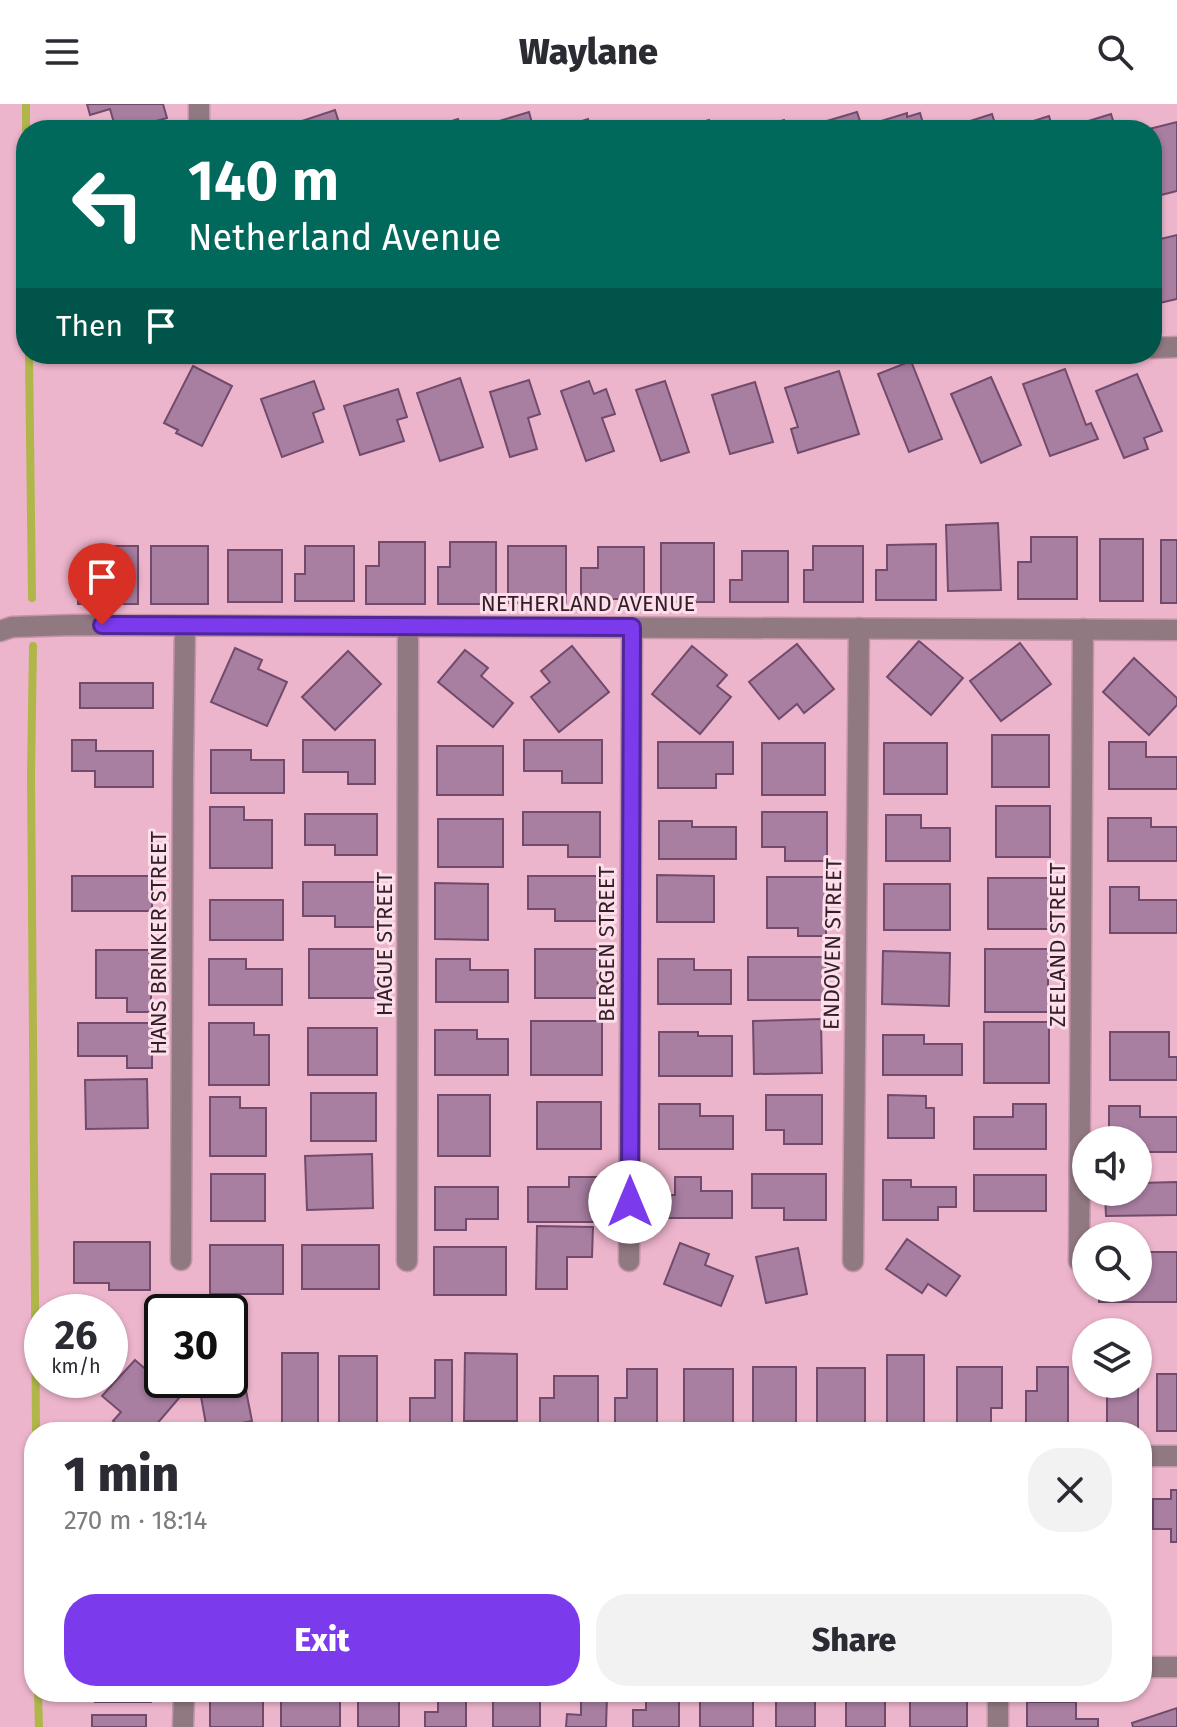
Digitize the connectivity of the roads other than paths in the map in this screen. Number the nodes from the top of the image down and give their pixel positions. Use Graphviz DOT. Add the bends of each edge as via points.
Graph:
graph roads {
  1 [pos="185,627"];
  2 [pos="408,627"];
  3 [pos="632,627"];
  4 [pos="859,628"];
  5 [pos="1083,629"];
  6 [pos="1177,630"];
  7 [pos="0,631"];
  8 [pos="1079,1222"];
  9 [pos="181,1260"];
  10 [pos="407,1261"];
  11 [pos="629,1261"];
  12 [pos="853,1261"];
  13 [pos="1152,1456"];
  14 [pos="1177,1456"];
  15 [pos="1152,1667"];
  16 [pos="1177,1667"];
  17 [pos="184,1702"];
  18 [pos="998,1702"];
  19 [pos="183,1727"];
  20 [pos="998,1727"];
  1 -- 2 [label="street, NETHERLAND AVENUE"];
  1 -- 7 [label="street, NETHERLAND AVENUE" via="74,625"];
  1 -- 9 [label="street, HANS BRINKER STREET"];
  2 -- 3 [label="street, NETHERLAND AVENUE"];
  2 -- 10 [label="street, HAGUE STREET"];
  3 -- 4 [label="street, NETHERLAND AVENUE"];
  3 -- 11 [label="street, BERGEN STREET"];
  4 -- 5 [label="street, NETHERLAND AVENUE"];
  4 -- 12 [label="street, ENDOVEN STREET"];
  5 -- 6 [label="street, NETHERLAND AVENUE"];
  5 -- 8 [label="street, ZEELAND STREET"];
  13 -- 14 [label="street"];
  15 -- 16 [label="street"];
  17 -- 19 [label="street"];
  18 -- 20 [label="street"];
}
